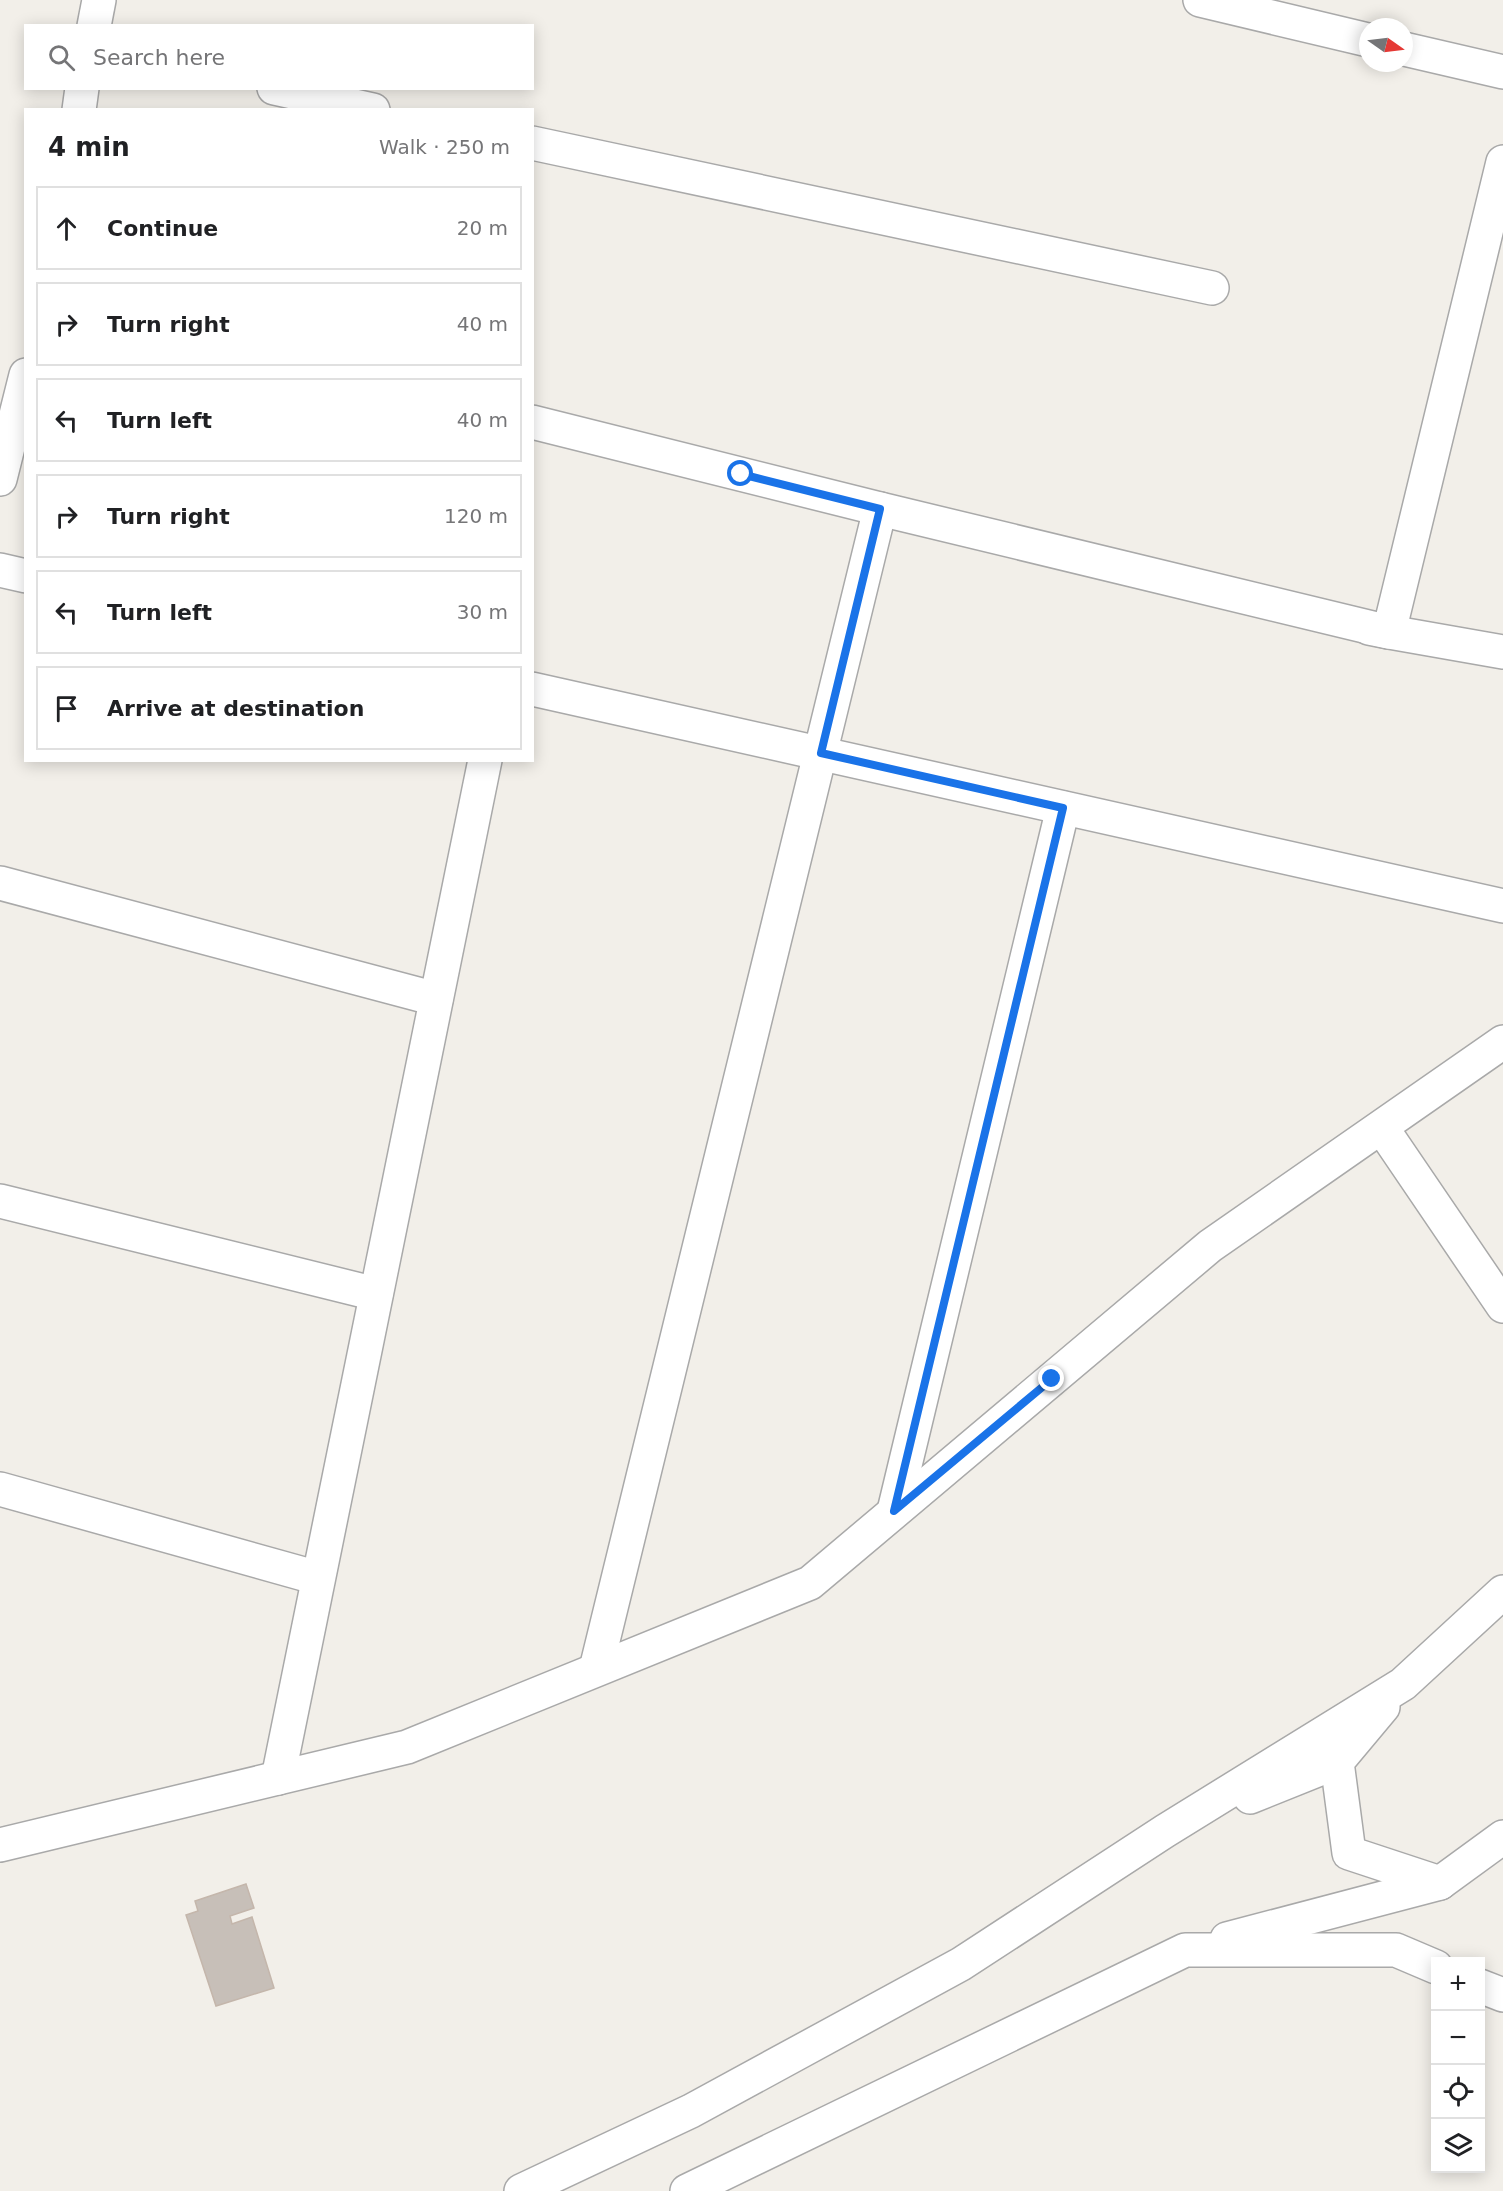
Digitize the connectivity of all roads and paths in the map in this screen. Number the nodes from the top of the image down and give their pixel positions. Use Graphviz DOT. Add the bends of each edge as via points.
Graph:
graph roads {
  1 [pos="99,0"];
  2 [pos="1200,0"];
  3 [pos="94,24"];
  4 [pos="1359,38"];
  5 [pos="1413,51"];
  6 [pos="1503,72"];
  7 [pos="82,90"];
  8 [pos="283,90"];
  9 [pos="79,108"];
  10 [pos="364,108"];
  11 [pos="534,143"];
  12 [pos="1503,162"];
  13 [pos="1493,248"];
  14 [pos="1212,288"];
  15 [pos="24,383"];
  16 [pos="534,422"];
  17 [pos="0,479"];
  18 [pos="880,509"];
  19 [pos="0,570"];
  20 [pos="24,576"];
  21 [pos="1332,621"];
  22 [pos="1389,632"];
  23 [pos="1503,652"];
  24 [pos="534,689"];
  25 [pos="821,753"];
  26 [pos="485,762"];
  27 [pos="1063,808"];
  28 [pos="0,883"];
  29 [pos="1503,906"];
  30 [pos="436,999"];
  31 [pos="1503,1042"];
  32 [pos="1382,1128"];
  33 [pos="0,1201"];
  34 [pos="376,1294"];
  35 [pos="1503,1306"];
  36 [pos="0,1488"];
  37 [pos="894,1511"];
  38 [pos="318,1578"];
  39 [pos="1503,1592"];
  40 [pos="1503,1614"];
  41 [pos="596,1669"];
  42 [pos="1403,1684"];
  43 [pos="1337,1762"];
  44 [pos="278,1778"];
  45 [pos="1165,1831"];
  46 [pos="1503,1837"];
  47 [pos="0,1845"];
  48 [pos="1440,1883"];
  49 [pos="1185,1950"];
  50 [pos="1431,1965"];
  51 [pos="1485,1988"];
  52 [pos="1503,1995"];
  53 [pos="521,2191"];
  54 [pos="687,2191"];
  1 -- 3 [label="street"];
  2 -- 4 [label="street"];
  5 -- 6 [label="street"];
  7 -- 9 [label="street"];
  8 -- 10 [label="street"];
  11 -- 14 [label="street"];
  12 -- 13 [label="street"];
  13 -- 22 [label="street"];
  15 -- 17 [label="street"];
  16 -- 18 [label="street"];
  18 -- 22 [label="street"];
  18 -- 25 [label="street"];
  19 -- 20 [label="street"];
  21 -- 22 [label="street"];
  22 -- 23 [label="street"];
  24 -- 25 [label="street"];
  25 -- 27 [label="street"];
  25 -- 41 [label="street"];
  26 -- 30 [label="street"];
  27 -- 29 [label="street"];
  27 -- 37 [label="street"];
  28 -- 30 [label="street"];
  30 -- 34 [label="street"];
  31 -- 32 [label="street"];
  32 -- 35 [label="street"];
  32 -- 37 [label="street" via="1210,1246"];
  33 -- 34 [label="street"];
  34 -- 38 [label="street"];
  36 -- 38 [label="street"];
  37 -- 41 [label="street" via="810,1583"];
  38 -- 44 [label="street"];
  39 -- 42 [label="street"];
  40 -- 42 [label="street"];
  41 -- 44 [label="street" via="407,1747"];
  42 -- 43 [label="street"];
  42 -- 45 [label="street"];
  43 -- 45 [label="street"];
  43 -- 48 [label="street" via="1349,1853"];
  44 -- 47 [label="street"];
  45 -- 53 [label="street" via="962,1964 692,2111"];
  46 -- 48 [label="street"];
  48 -- 49 [label="street"];
  49 -- 50 [label="street" via="1396,1950"];
  49 -- 54 [label="street"];
  51 -- 52 [label="street"];
}
